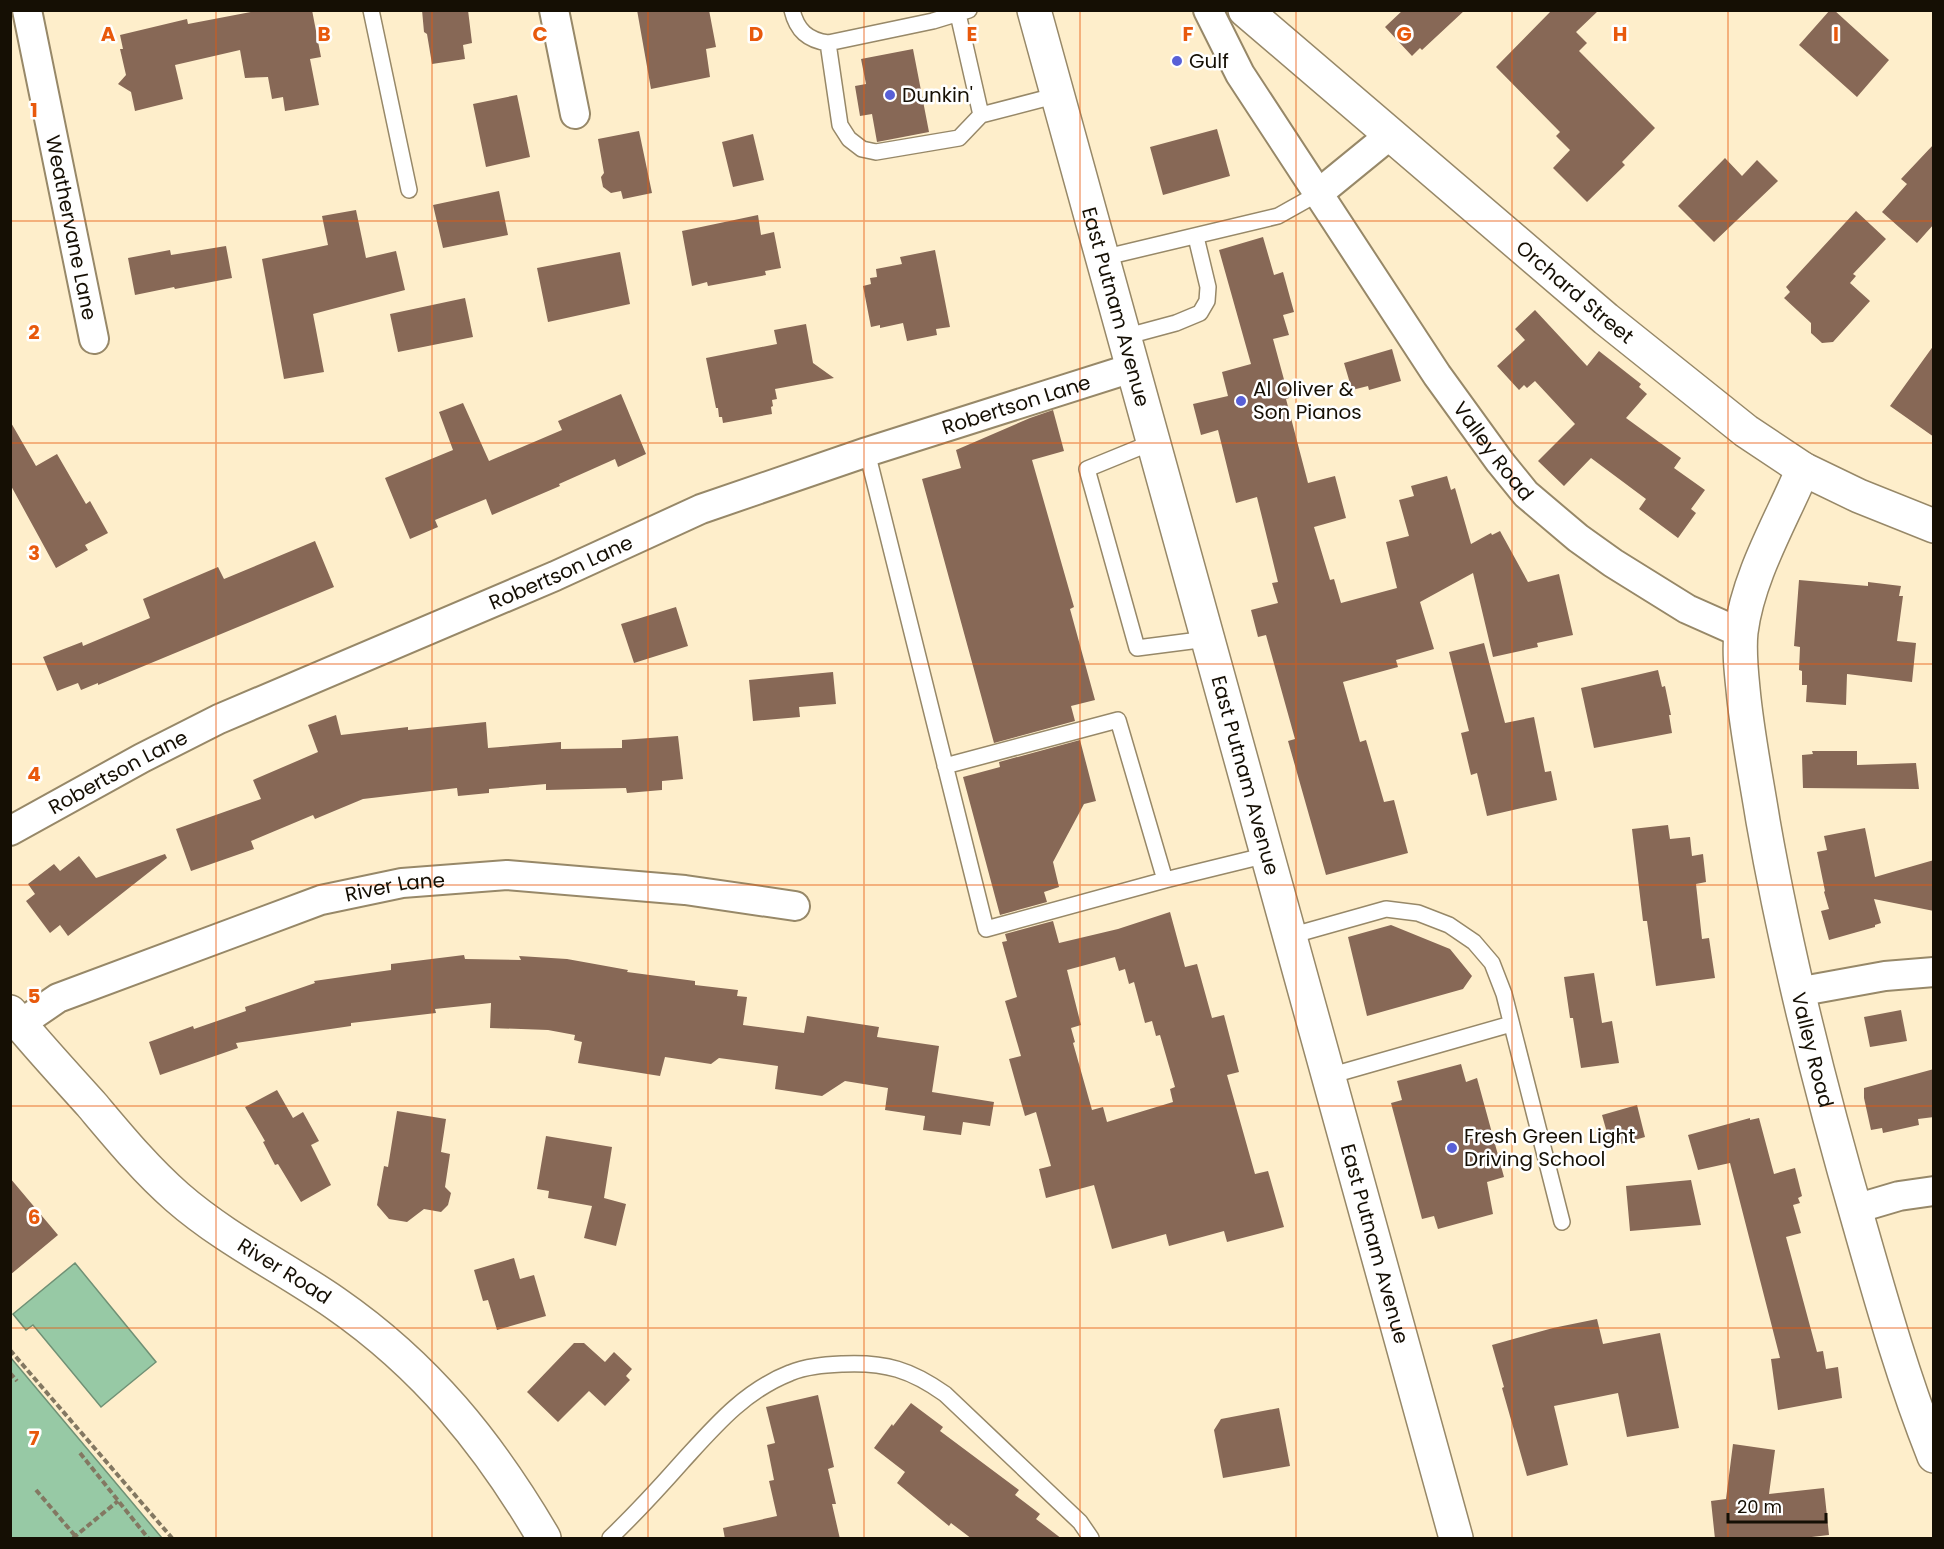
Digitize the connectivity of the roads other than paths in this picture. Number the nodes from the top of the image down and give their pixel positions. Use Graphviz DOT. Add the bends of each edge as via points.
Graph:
graph roads {
  1 [pos="27,10"];
  2 [pos="371,10"];
  3 [pos="554,10"];
  4 [pos="792,10"];
  5 [pos="1034,10"];
  6 [pos="1208,10"];
  7 [pos="1245,10"];
  8 [pos="964,12"];
  9 [pos="932,16"];
  10 [pos="828,43"];
  11 [pos="1058,95"];
  12 [pos="575,114"];
  13 [pos="981,115"];
  14 [pos="1390,135"];
  15 [pos="409,190"];
  16 [pos="1319,193"];
  17 [pos="1196,237"];
  18 [pos="1102,258"];
  19 [pos="1124,337"];
  20 [pos="94,339"];
  21 [pos="1132,368"];
  22 [pos="1153,442"];
  23 [pos="867,452"];
  24 [pos="1803,469"];
  25 [pos="1934,526"];
  26 [pos="1741,633"];
  27 [pos="1207,639"];
  28 [pos="945,766"];
  29 [pos="10,831"];
  30 [pos="1267,855"];
  31 [pos="1165,880"];
  32 [pos="795,906"];
  33 [pos="1290,936"];
  34 [pos="1934,972"];
  35 [pos="1797,992"];
  36 [pos="15,1018"];
  37 [pos="1511,1024"];
  38 [pos="1329,1076"];
  39 [pos="1934,1191"];
  40 [pos="1855,1209"];
  41 [pos="1562,1222"];
  42 [pos="1934,1456"];
  43 [pos="544,1539"];
  44 [pos="610,1539"];
  45 [pos="1091,1539"];
  46 [pos="1456,1539"];
  1 -- 20 [label="street, Weathervane Lane"];
  2 -- 15 [label="lane"];
  3 -- 12 [label="street"];
  4 -- 10 [label="lane" via="801,32 815,41"];
  5 -- 11 [label="main road, East Putnam Avenue"];
  6 -- 16 [label="street, Valley Road" via="1240,74"];
  7 -- 14 [label="main road, Orchard Street"];
  8 -- 9 [label="lane"];
  8 -- 13 [label="lane"];
  9 -- 10 [label="lane"];
  10 -- 13 [label="lane" via="840,125 862,149 876,152 959,138"];
  11 -- 13 [label="lane"];
  11 -- 18 [label="main road, East Putnam Avenue"];
  14 -- 16 [label="street"];
  14 -- 24 [label="main road, Orchard Street" via="1615,327 1746,431"];
  16 -- 17 [label="lane" via="1278,216"];
  16 -- 26 [label="street, Valley Road" via="1437,375 1526,494 1613,563 1688,609"];
  17 -- 18 [label="lane"];
  17 -- 19 [label="lane" via="1208,287 1207,301 1200,313"];
  18 -- 19 [label="main road, East Putnam Avenue"];
  19 -- 21 [label="main road, East Putnam Avenue"];
  21 -- 22 [label="main road, East Putnam Avenue"];
  21 -- 23 [label="street, Robertson Lane"];
  22 -- 27 [label="main road, East Putnam Avenue"];
  22 -- 27 [label="lane" via="1087,469 1137,648"];
  23 -- 28 [label="lane"];
  23 -- 29 [label="street, Robertson Lane" via="701,508 555,576 219,719"];
  24 -- 25 [label="main road, Orchard Street"];
  24 -- 26 [label="main road, Valley Road" via="1755,577"];
  26 -- 35 [label="main road, Valley Road" via="1746,721"];
  27 -- 30 [label="main road, East Putnam Avenue"];
  28 -- 31 [label="lane" via="1118,720"];
  28 -- 31 [label="lane" via="986,929"];
  30 -- 31 [label="lane"];
  30 -- 33 [label="main road, East Putnam Avenue"];
  32 -- 36 [label="street, River Lane" via="685,890 507,875 402,883 321,900 58,998"];
  33 -- 37 [label="lane" via="1386,909 1418,913 1449,925 1474,942 1492,963"];
  33 -- 38 [label="main road, East Putnam Avenue"];
  34 -- 35 [label="street" via="1885,976"];
  35 -- 40 [label="main road, Valley Road"];
  36 -- 43 [label="main road, River Road" via="137,1158 178,1197 223,1232 363,1323 422,1374 489,1452"];
  37 -- 38 [label="lane"];
  37 -- 41 [label="lane"];
  38 -- 46 [label="main road, East Putnam Avenue"];
  39 -- 40 [label="street"];
  40 -- 42 [label="main road, Valley Road"];
  44 -- 45 [label="lane" via="728,1412 759,1389 790,1372 858,1363 896,1368 922,1378 945,1394 1080,1522"];
}
